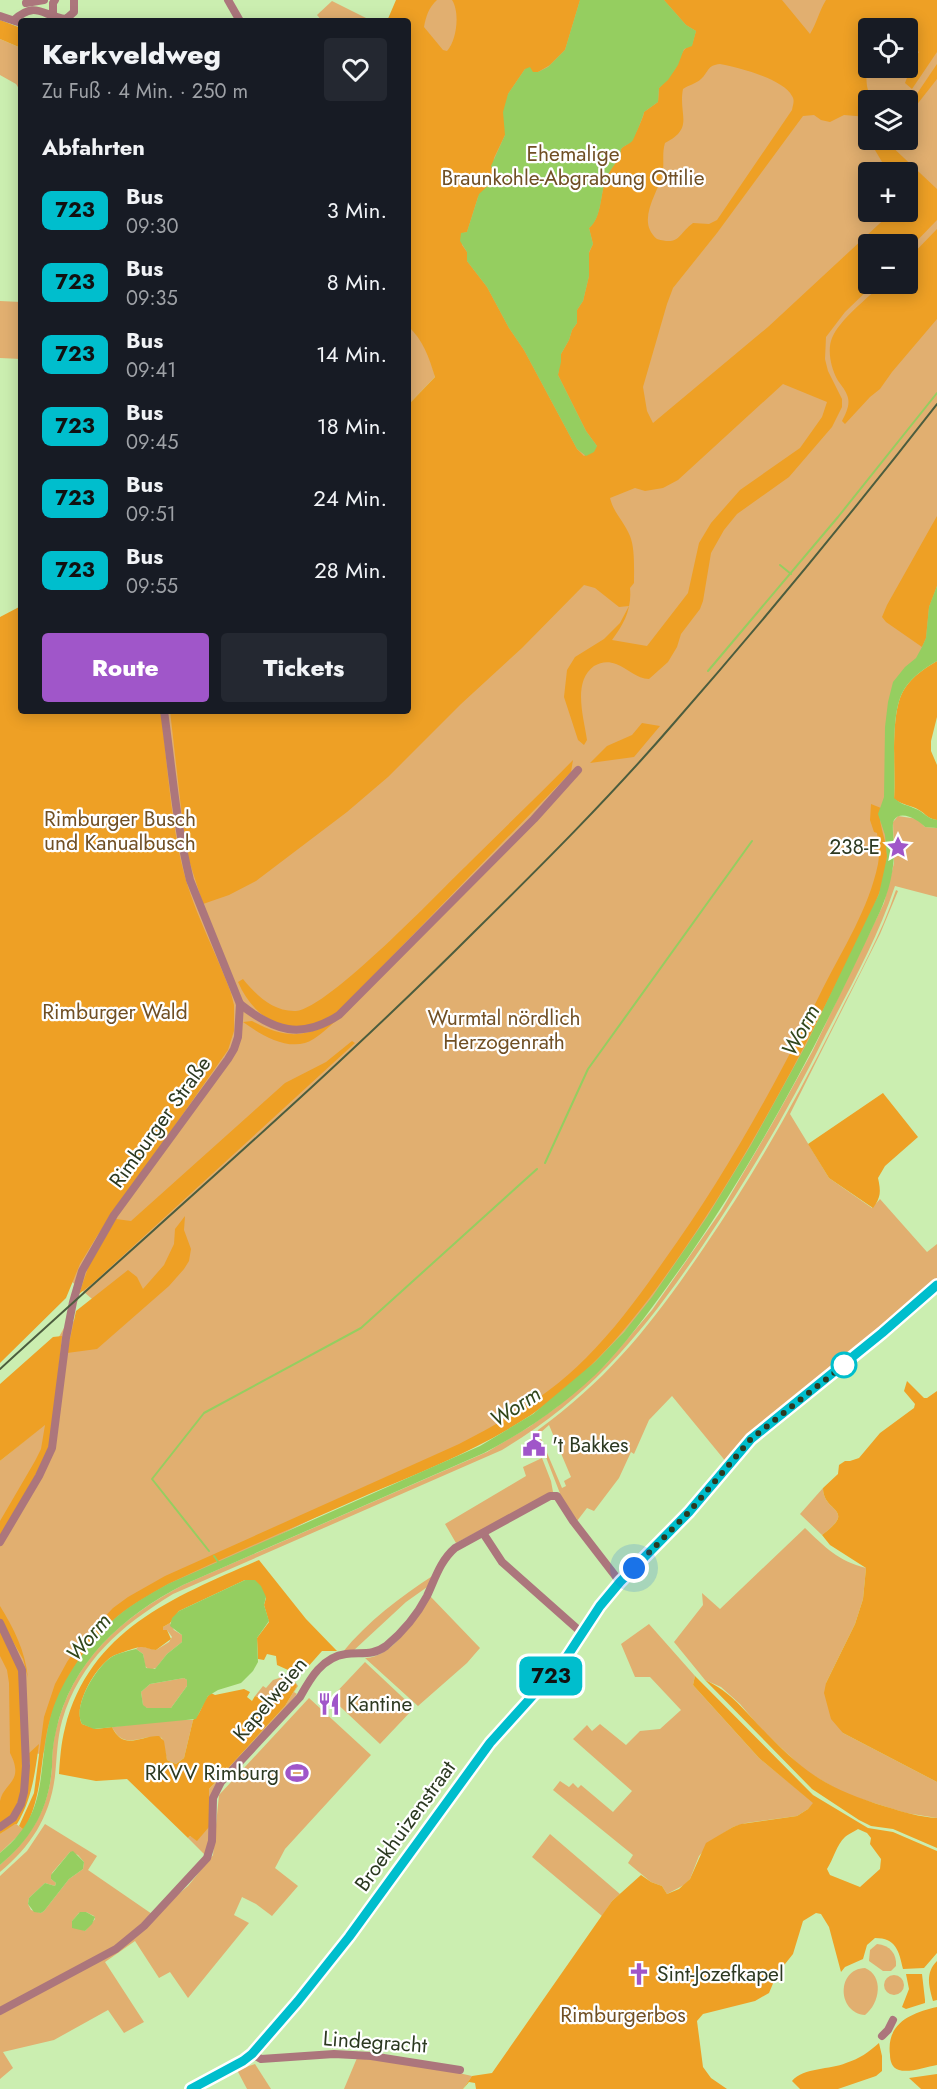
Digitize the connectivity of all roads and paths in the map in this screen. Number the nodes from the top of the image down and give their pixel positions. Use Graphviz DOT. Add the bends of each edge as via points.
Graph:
graph roads {
  1 [pos="44,0"];
  2 [pos="55,0"];
  3 [pos="74,0"];
  4 [pos="228,0"];
  5 [pos="53,14"];
  6 [pos="0,16"];
  7 [pos="18,18"];
  8 [pos="60,18"];
  9 [pos="66,18"];
  10 [pos="238,18"];
  11 [pos="17,21"];
  12 [pos="164,714"];
  13 [pos="578,770"];
  14 [pos="240,1004"];
  15 [pos="937,1285"];
  16 [pos="483,1533"];
  17 [pos="0,1542"];
  18 [pos="620,1582"];
  19 [pos="0,1623"];
  20 [pos="582,1633"];
  21 [pos="0,1827"];
  22 [pos="0,2011"];
  23 [pos="893,2020"];
  24 [pos="882,2036"];
  25 [pos="252,2054"];
  26 [pos="460,2070"];
  27 [pos="191,2089"];
  1 -- 11 [label="street" via="27,2 17,9"];
  2 -- 5 [label="street"];
  3 -- 9 [label="street" via="74,12"];
  4 -- 10 [label="street"];
  5 -- 7 [label="street" via="32,6 22,10"];
  5 -- 8 [label="street"];
  6 -- 11 [label="street"];
  12 -- 14 [label="street, Rimburger Straße" via="188,869"];
  13 -- 14 [label="street" via="339,1015 317,1028 296,1030 267,1023"];
  14 -- 17 [label="street, Rimburger Straße" via="234,1049 114,1215 82,1272 66,1338 52,1448"];
  15 -- 18 [label="street, Broekhuizenstraat" via="758,1433 689,1512"];
  16 -- 18 [label="street, Kapelweien" via="550,1496 557,1496"];
  16 -- 20 [label="street" via="502,1562"];
  16 -- 22 [label="street, Kapelweien" via="448,1554 414,1617 384,1647 370,1653 341,1655 322,1665 308,1681 300,1697 221,1782 213,1803 212,1841 207,1858 144,1926 116,1949"];
  18 -- 20 [label="street, Broekhuizenstraat"];
  19 -- 21 [label="street" via="22,1670 26,1766 21,1804 13,1818"];
  20 -- 25 [label="street, Broekhuizenstraat" via="564,1661 490,1743 349,1937"];
  23 -- 24 [label="street"];
  25 -- 26 [label="street, Lindegracht" via="261,2059 334,2054 371,2056"];
  25 -- 27 [label="street, Broekhuizenstraat"];
}
